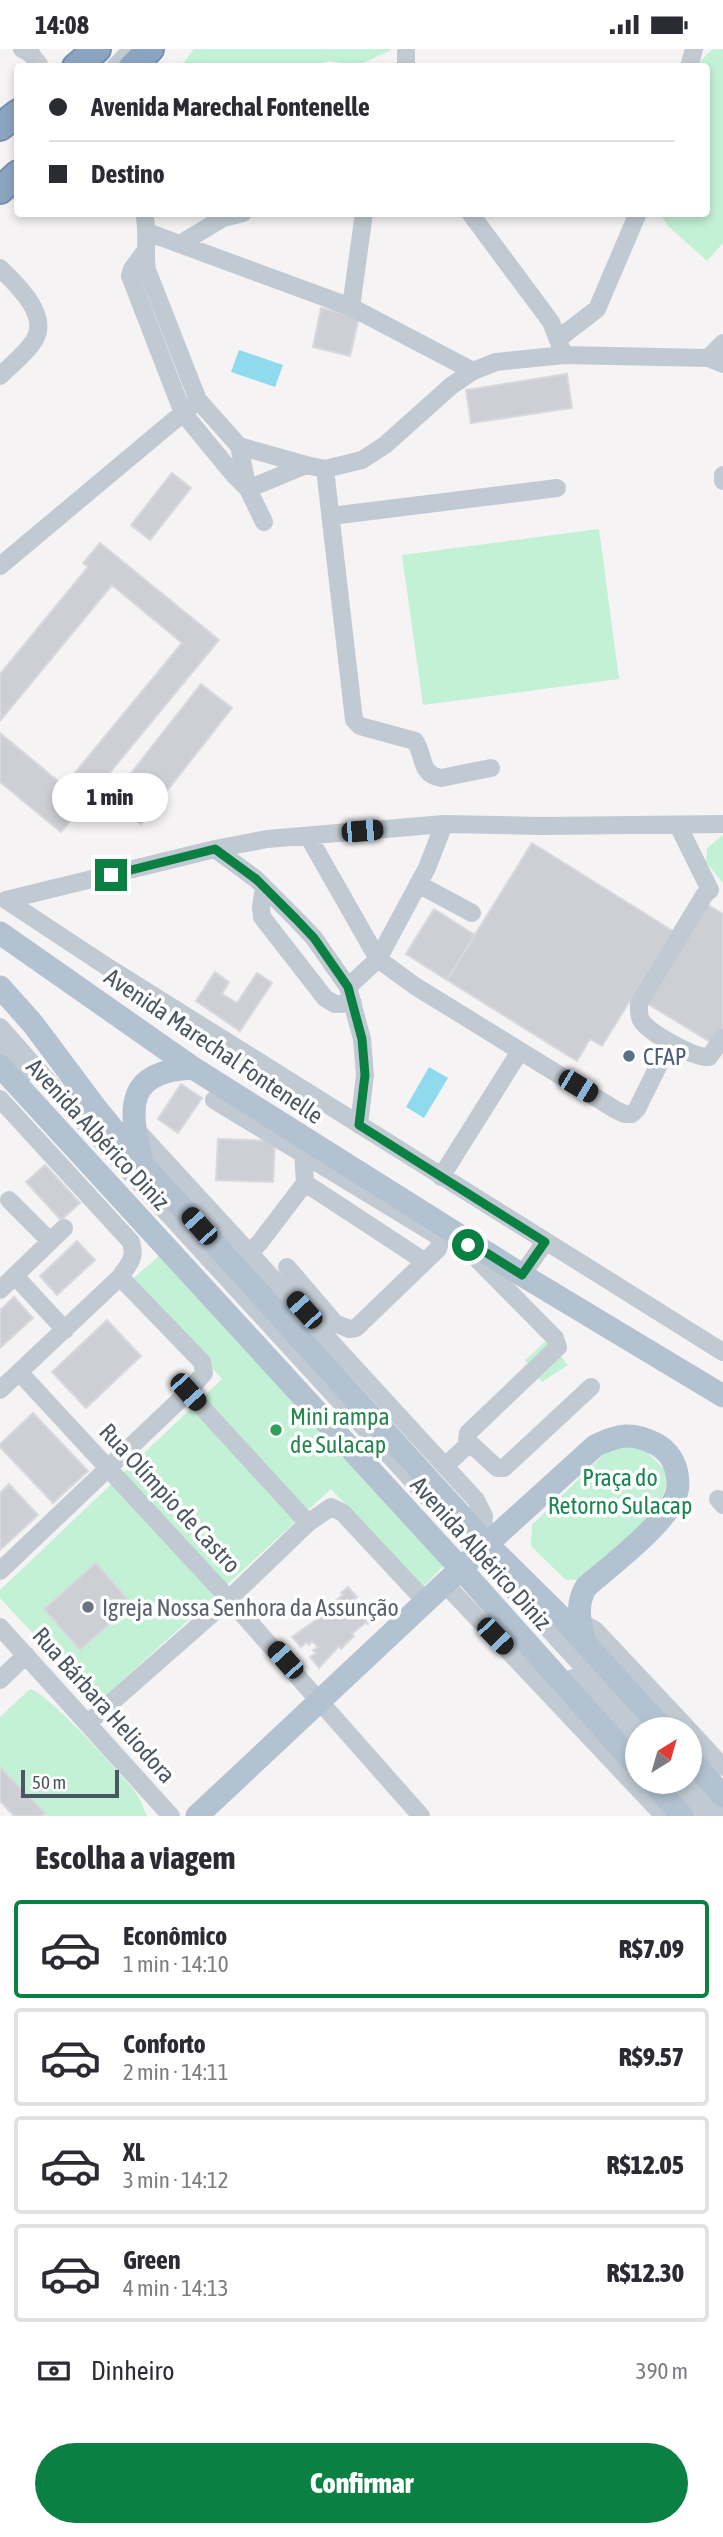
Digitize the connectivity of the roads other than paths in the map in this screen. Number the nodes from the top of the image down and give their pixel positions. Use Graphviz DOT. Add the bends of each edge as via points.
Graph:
graph roads {
  1 [pos="97,49"];
  2 [pos="109,49"];
  3 [pos="132,49"];
  4 [pos="150,49"];
  5 [pos="81,63"];
  6 [pos="93,63"];
  7 [pos="119,63"];
  8 [pos="136,63"];
  9 [pos="14,116"];
  10 [pos="0,127"];
  11 [pos="14,130"];
  12 [pos="0,142"];
  13 [pos="14,162"];
  14 [pos="0,175"];
  15 [pos="14,178"];
  16 [pos="0,190"];
  17 [pos="145,217"];
  18 [pos="227,217"];
  19 [pos="363,217"];
  20 [pos="473,217"];
  21 [pos="636,217"];
  22 [pos="147,232"];
  23 [pos="180,244"];
  24 [pos="144,253"];
  25 [pos="4,276"];
  26 [pos="351,307"];
  27 [pos="723,343"];
  28 [pos="561,347"];
  29 [pos="716,361"];
  30 [pos="472,371"];
  31 [pos="0,376"];
  32 [pos="198,400"];
  33 [pos="183,413"];
  34 [pos="239,446"];
  35 [pos="306,465"];
  36 [pos="325,469"];
  37 [pos="723,475"];
  38 [pos="723,481"];
  39 [pos="557,488"];
  40 [pos="248,489"];
  41 [pos="331,516"];
  42 [pos="264,522"];
  43 [pos="0,566"];
  44 [pos="491,768"];
  45 [pos="444,824"];
  46 [pos="723,824"];
  47 [pos="678,825"];
  48 [pos="308,836"];
  49 [pos="215,849"];
  50 [pos="418,884"];
  51 [pos="264,887"];
  52 [pos="716,892"];
  53 [pos="3,897"];
  54 [pos="472,913"];
  55 [pos="0,933"];
  56 [pos="378,959"];
  57 [pos="0,987"];
  58 [pos="351,995"];
  59 [pos="0,1027"];
  60 [pos="723,1038"];
  61 [pos="154,1040"];
  62 [pos="670,1042"];
  63 [pos="0,1049"];
  64 [pos="520,1051"];
  65 [pos="0,1066"];
  66 [pos="192,1068"];
  67 [pos="153,1075"];
  68 [pos="0,1099"];
  69 [pos="214,1100"];
  70 [pos="133,1125"];
  71 [pos="359,1125"];
  72 [pos="303,1152"];
  73 [pos="143,1165"];
  74 [pos="441,1177"];
  75 [pos="305,1183"];
  76 [pos="9,1200"];
  77 [pos="466,1240"];
  78 [pos="545,1242"];
  79 [pos="243,1260"];
  80 [pos="424,1261"];
  81 [pos="287,1267"];
  82 [pos="522,1275"];
  83 [pos="15,1276"];
  84 [pos="120,1277"];
  85 [pos="0,1290"];
  86 [pos="65,1331"];
  87 [pos="723,1352"];
  88 [pos="20,1373"];
  89 [pos="591,1387"];
  90 [pos="0,1390"];
  91 [pos="188,1392"];
  92 [pos="723,1395"];
  93 [pos="470,1443"];
  94 [pos="445,1466"];
  95 [pos="110,1467"];
  96 [pos="308,1523"];
  97 [pos="470,1559"];
  98 [pos="0,1571"];
  99 [pos="229,1599"];
  100 [pos="426,1602"];
  101 [pos="0,1627"];
  102 [pos="576,1628"];
  103 [pos="26,1655"];
  104 [pos="0,1680"];
  105 [pos="322,1701"];
  106 [pos="628,1717"];
  107 [pos="653,1717"];
  108 [pos="677,1717"];
  109 [pos="88,1723"];
  110 [pos="625,1734"];
  111 [pos="702,1744"];
  112 [pos="625,1751"];
  113 [pos="723,1767"];
  114 [pos="702,1772"];
  115 [pos="663,1794"];
  116 [pos="680,1794"];
  117 [pos="700,1794"];
  118 [pos="723,1796"];
  119 [pos="171,1816"];
  120 [pos="197,1816"];
  121 [pos="421,1816"];
  122 [pos="664,1816"];
  123 [pos="682,1816"];
  124 [pos="699,1816"];
  125 [pos="719,1816"];
  1 -- 5 [label="highway"];
  2 -- 6 [label="street"];
  3 -- 7 [label="street"];
  4 -- 8 [label="highway"];
  9 -- 10 [label="highway"];
  11 -- 12 [label="street"];
  13 -- 14 [label="street"];
  15 -- 16 [label="highway"];
  17 -- 22 [label="street"];
  18 -- 23 [label="street"];
  19 -- 26 [label="street"];
  20 -- 28 [label="street" via="551,322"];
  21 -- 28 [label="street" via="597,309"];
  22 -- 23 [label="street"];
  22 -- 24 [label="street"];
  23 -- 26 [label="street"];
  24 -- 32 [label="street"];
  24 -- 33 [label="street" via="130,276"];
  25 -- 31 [label="street" via="34,308 38,331"];
  26 -- 30 [label="street"];
  27 -- 29 [label="street"];
  28 -- 29 [label="street"];
  28 -- 30 [label="street"];
  30 -- 36 [label="street" via="386,445 362,460"];
  32 -- 33 [label="street"];
  32 -- 34 [label="street"];
  33 -- 40 [label="street"];
  33 -- 43 [label="street"];
  34 -- 35 [label="street"];
  34 -- 40 [label="street"];
  35 -- 36 [label="street"];
  35 -- 40 [label="street"];
  36 -- 41 [label="street"];
  37 -- 38 [label="street"];
  39 -- 41 [label="street"];
  40 -- 42 [label="street"];
  41 -- 44 [label="street" via="354,720 360,726 415,741 422,765 433,776"];
  45 -- 47 [label="street"];
  45 -- 48 [label="street"];
  45 -- 50 [label="street"];
  46 -- 47 [label="street"];
  47 -- 52 [label="street"];
  48 -- 49 [label="street"];
  48 -- 56 [label="street"];
  49 -- 51 [label="street"];
  49 -- 53 [label="street"];
  50 -- 54 [label="street"];
  50 -- 56 [label="street"];
  51 -- 58 [label="street" via="314,938"];
  51 -- 58 [label="street" via="262,917 325,998 335,1004"];
  52 -- 62 [label="street" via="705,894 639,1003 641,1020"];
  53 -- 71 [label="street"];
  55 -- 61 [label="main road, Avenida Marechal Fontenelle"];
  56 -- 58 [label="street"];
  56 -- 64 [label="street"];
  57 -- 73 [label="main road, Avenida Albérico Diniz"];
  58 -- 71 [label="street" via="365,1075"];
  59 -- 97 [label="street"];
  60 -- 62 [label="street" via="709,1056 702,1057"];
  61 -- 66 [label="main road, Avenida Marechal Fontenelle"];
  61 -- 67 [label="main road"];
  62 -- 64 [label="street" via="632,1114 616,1110"];
  63 -- 97 [label="street"];
  64 -- 74 [label="street"];
  65 -- 97 [label="main road, Avenida Albérico Diniz"];
  66 -- 67 [label="main road"];
  66 -- 77 [label="main road, Avenida Marechal Fontenelle"];
  67 -- 70 [label="main road" via="137,1097"];
  68 -- 84 [label="street" via="131,1242 133,1260"];
  69 -- 72 [label="street"];
  70 -- 73 [label="main road"];
  70 -- 79 [label="street"];
  71 -- 74 [label="street"];
  72 -- 75 [label="street"];
  72 -- 80 [label="street" via="438,1236 438,1249"];
  73 -- 79 [label="main road, Avenida Albérico Diniz"];
  74 -- 78 [label="street"];
  75 -- 79 [label="street"];
  75 -- 80 [label="street"];
  76 -- 83 [label="street" via="57,1235"];
  77 -- 82 [label="main road, Avenida Marechal Fontenelle"];
  77 -- 93 [label="street" via="472,1254 558,1342 555,1352 468,1433"];
  78 -- 82 [label="street"];
  78 -- 87 [label="street"];
  79 -- 94 [label="street"];
  79 -- 97 [label="main road, Avenida Albérico Diniz"];
  80 -- 81 [label="street" via="356,1328 349,1329 335,1323"];
  82 -- 92 [label="main road, Avenida Marechal Fontenelle"];
  83 -- 85 [label="street"];
  83 -- 86 [label="street"];
  84 -- 86 [label="street"];
  84 -- 91 [label="street" via="202,1362 204,1373"];
  86 -- 88 [label="street"];
  88 -- 90 [label="street"];
  88 -- 95 [label="street, Rua Olímpio de Castro"];
  89 -- 93 [label="street" via="504,1468 497,1468"];
  91 -- 95 [label="street"];
  91 -- 96 [label="street"];
  93 -- 94 [label="street"];
  94 -- 97 [label="street" via="484,1516"];
  95 -- 98 [label="street"];
  95 -- 99 [label="street, Rua Olímpio de Castro"];
  96 -- 99 [label="street"];
  96 -- 100 [label="street" via="331,1507 343,1513"];
  97 -- 100 [label="main road"];
  97 -- 102 [label="main road, Avenida Albérico Diniz"];
  97 -- 102 [label="main road" via="595,1446 627,1435 662,1448 674,1462 677,1495 664,1517 586,1587 580,1596"];
  97 -- 106 [label="street"];
  97 -- 110 [label="street"];
  97 -- 112 [label="main road, Avenida Albérico Diniz"];
  97 -- 122 [label="street, Avenida Albérico Diniz"];
  99 -- 105 [label="street, Rua Olímpio de Castro"];
  99 -- 109 [label="street"];
  100 -- 105 [label="main road"];
  101 -- 103 [label="street, Rua Bárbara Heliodora"];
  102 -- 107 [label="main road, Avenida Albérico Diniz"];
  102 -- 108 [label="street, Avenida Albérico Diniz" via="594,1630 606,1640"];
  103 -- 104 [label="street"];
  103 -- 109 [label="street, Rua Bárbara Heliodora"];
  105 -- 120 [label="main road"];
  105 -- 121 [label="street, Rua Olímpio de Castro"];
  109 -- 119 [label="street, Rua Bárbara Heliodora"];
  111 -- 113 [label="street, Avenida Albérico Diniz"];
  114 -- 118 [label="main road"];
  115 -- 123 [label="main road"];
  116 -- 124 [label="street"];
  117 -- 125 [label="street"];
}
